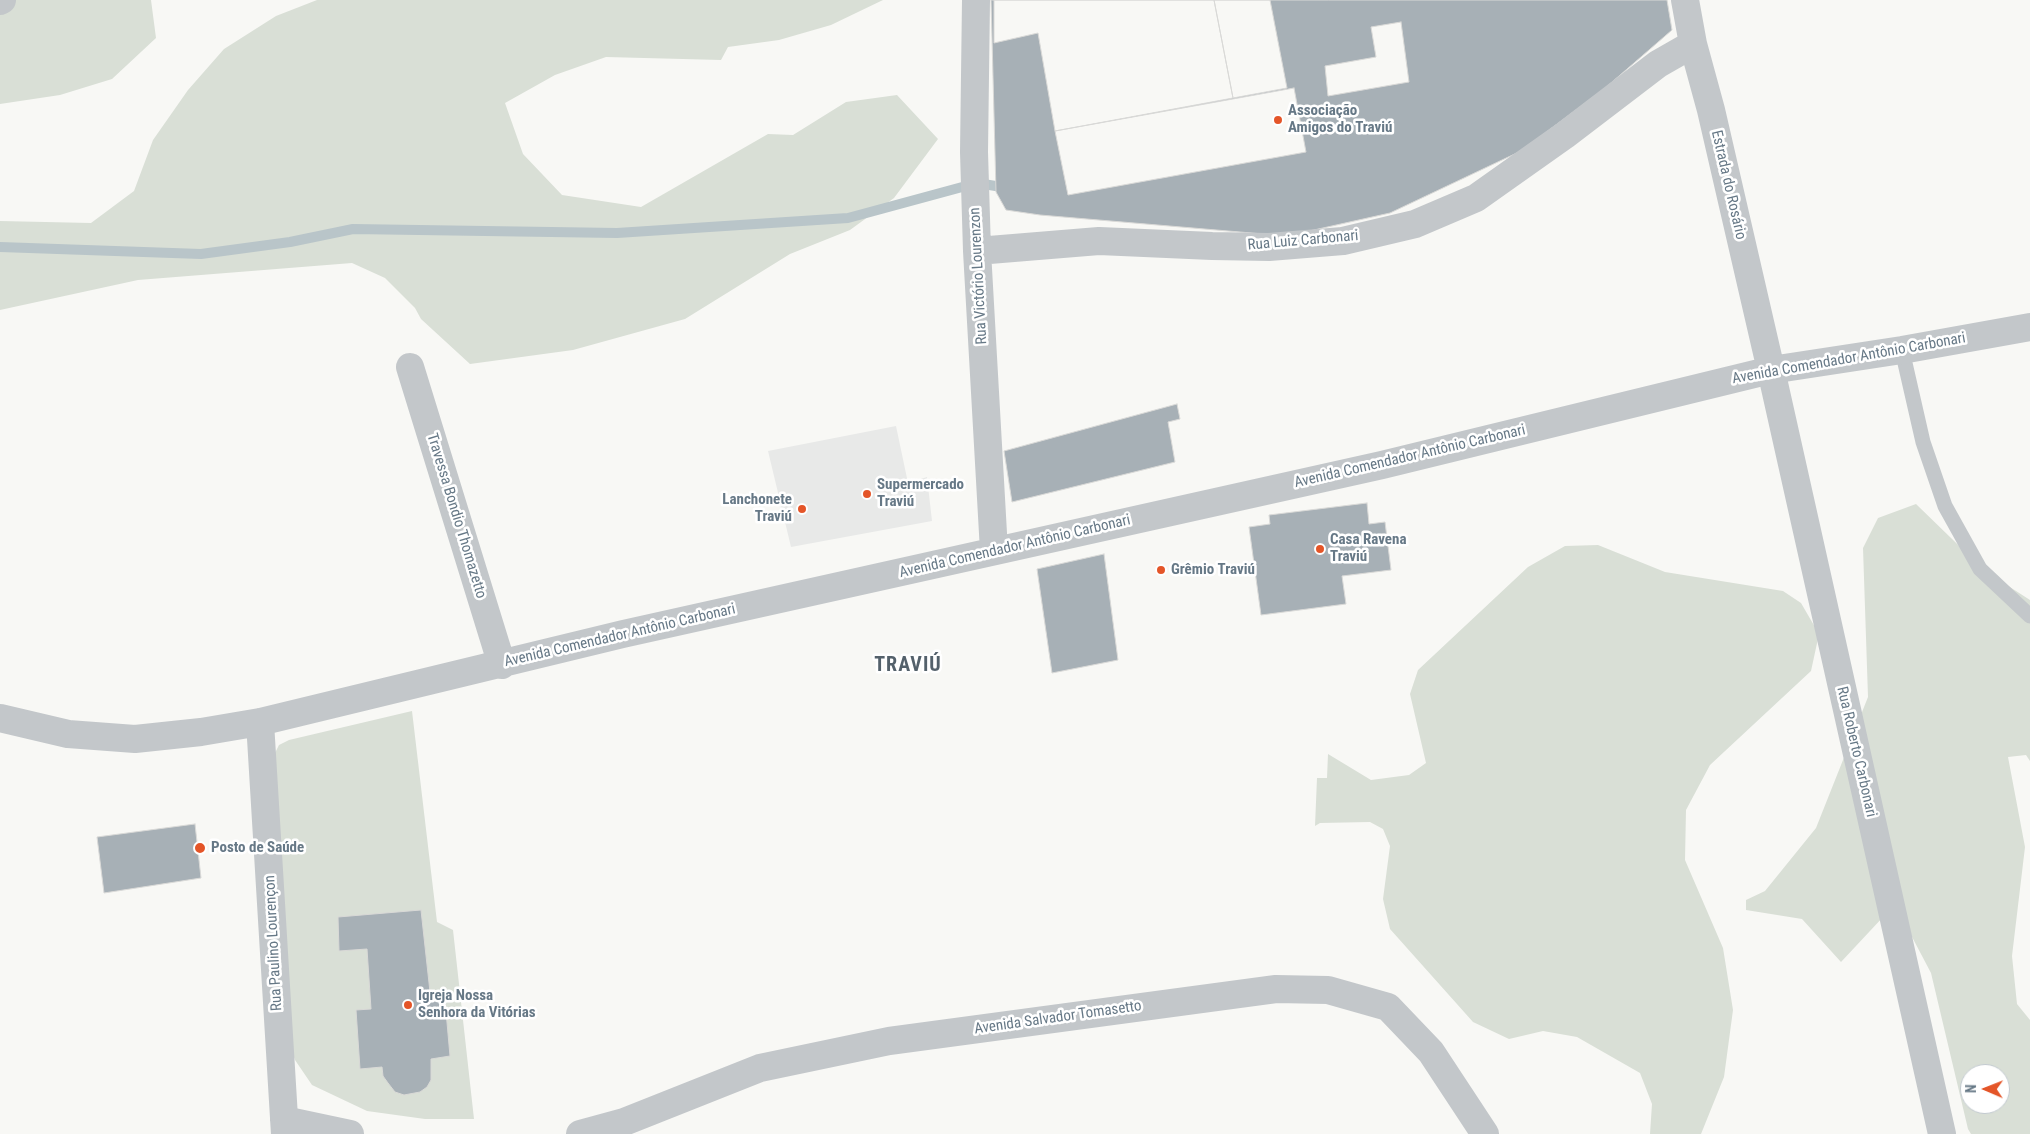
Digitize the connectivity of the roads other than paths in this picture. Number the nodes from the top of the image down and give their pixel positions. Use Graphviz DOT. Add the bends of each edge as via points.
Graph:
graph roads {
  1 [pos="976,0"];
  2 [pos="1685,0"];
  3 [pos="1693,44"];
  4 [pos="977,251"];
  5 [pos="2030,327"];
  6 [pos="1902,350"];
  7 [pos="410,367"];
  8 [pos="1771,370"];
  9 [pos="994,551"];
  10 [pos="2030,616"];
  11 [pos="502,664"];
  12 [pos="0,718"];
  13 [pos="260,722"];
  14 [pos="285,1127"];
  15 [pos="350,1134"];
  16 [pos="580,1134"];
  17 [pos="1486,1134"];
  18 [pos="1942,1134"];
  1 -- 4 [label="street, Rua Victório Lourenzon" via="974,152"];
  2 -- 3 [label="street, Estrada do Rosário"];
  3 -- 4 [label="street, Rua Luiz Carbonari" via="1658,64 1476,198 1415,224 1343,241 1269,247 1099,241"];
  3 -- 8 [label="street, Estrada do Rosário"];
  4 -- 9 [label="street, Rua Victório Lourenzon"];
  5 -- 6 [label="street, Avenida Comendador Antônio Carbonari"];
  6 -- 8 [label="street, Avenida Comendador Antônio Carbonari"];
  6 -- 10 [label="lane" via="1923,442 1945,506 1980,568"];
  7 -- 11 [label="street, Travessa Bondio Thomazetto"];
  8 -- 9 [label="street, Avenida Comendador Antônio Carbonari" via="1382,464"];
  8 -- 18 [label="street, Rua Roberto Carbonari"];
  9 -- 11 [label="street, Avenida Comendador Antônio Carbonari"];
  11 -- 13 [label="street, Avenida Comendador Antônio Carbonari"];
  12 -- 13 [label="street, Avenida Comendador Antônio Carbonari" via="68,734 135,739"];
  13 -- 14 [label="street, Rua Paulino Lourençon"];
  14 -- 15 [label="street"];
  16 -- 17 [label="street, Avenida Salvador Tomasetto" via="624,1122 760,1068 788,1062 889,1041 1276,989 1328,990 1388,1007 1431,1052"];
}
